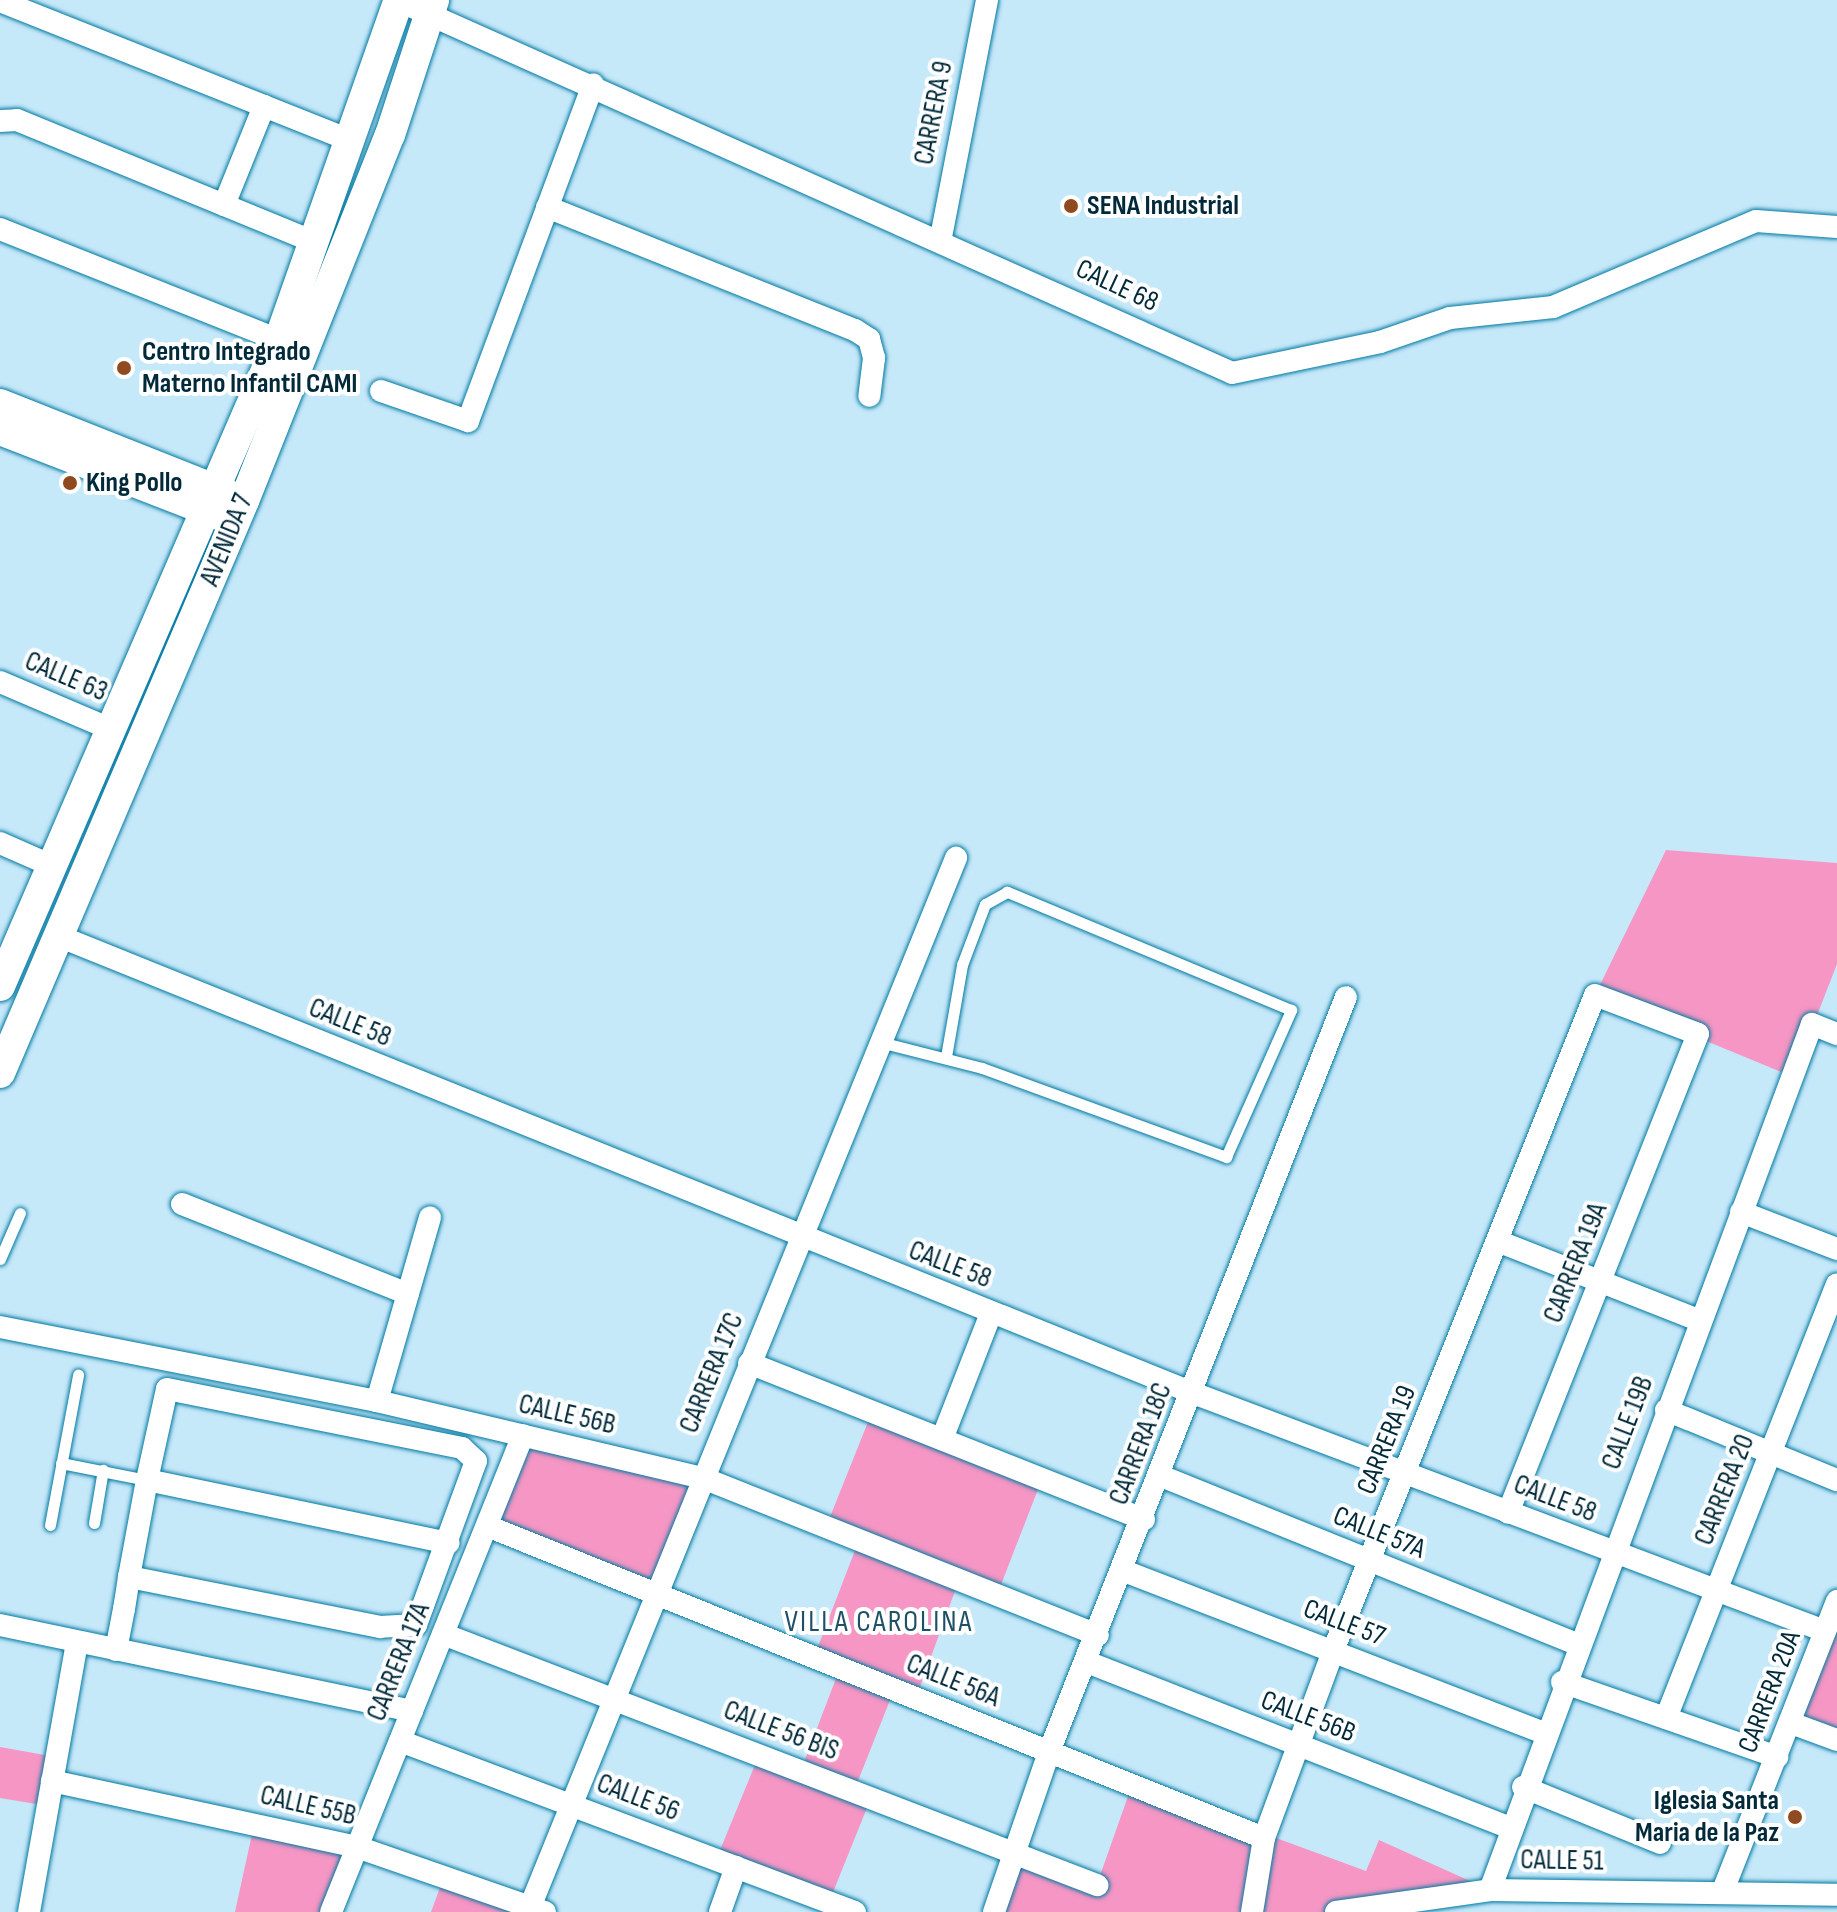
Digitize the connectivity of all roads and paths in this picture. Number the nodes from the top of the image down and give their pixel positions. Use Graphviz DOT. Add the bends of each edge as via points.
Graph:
graph roads {
  1 [pos="399,0"];
  2 [pos="987,0"];
  3 [pos="0,1"];
  4 [pos="433,7"];
  5 [pos="593,84"];
  6 [pos="264,106"];
  7 [pos="0,121"];
  8 [pos="351,141"];
  9 [pos="224,205"];
  10 [pos="547,207"];
  11 [pos="1837,227"];
  12 [pos="0,229"];
  13 [pos="941,237"];
  14 [pos="314,242"];
  15 [pos="279,340"];
  16 [pos="381,391"];
  17 [pos="869,396"];
  18 [pos="0,404"];
  19 [pos="0,430"];
  20 [pos="207,498"];
  21 [pos="239,512"];
  22 [pos="0,682"];
  23 [pos="108,728"];
  24 [pos="0,843"];
  25 [pos="956,858"];
  26 [pos="50,865"];
  27 [pos="61,937"];
  28 [pos="0,986"];
  29 [pos="1346,997"];
  30 [pos="1698,1034"];
  31 [pos="1837,1034"];
  32 [pos="880,1042"];
  33 [pos="946,1057"];
  34 [pos="0,1073"];
  35 [pos="182,1204"];
  36 [pos="1741,1212"];
  37 [pos="20,1213"];
  38 [pos="430,1217"];
  39 [pos="798,1238"];
  40 [pos="1500,1242"];
  41 [pos="1837,1249"];
  42 [pos="0,1259"];
  43 [pos="1602,1280"];
  44 [pos="1837,1284"];
  45 [pos="408,1294"];
  46 [pos="991,1313"];
  47 [pos="1698,1320"];
  48 [pos="0,1327"];
  49 [pos="749,1363"];
  50 [pos="78,1375"];
  51 [pos="1193,1393"];
  52 [pos="377,1401"];
  53 [pos="1666,1410"];
  54 [pos="523,1435"];
  55 [pos="942,1439"];
  56 [pos="1772,1456"];
  57 [pos="61,1463"];
  58 [pos="103,1470"];
  59 [pos="1405,1474"];
  60 [pos="1161,1476"];
  61 [pos="703,1478"];
  62 [pos="147,1480"];
  63 [pos="1837,1480"];
  64 [pos="1508,1513"];
  65 [pos="1144,1519"];
  66 [pos="94,1523"];
  67 [pos="50,1525"];
  68 [pos="487,1526"];
  69 [pos="448,1543"];
  70 [pos="1610,1553"];
  71 [pos="1371,1562"];
  72 [pos="1124,1571"];
  73 [pos="129,1577"];
  74 [pos="1717,1589"];
  75 [pos="652,1592"];
  76 [pos="1833,1616"];
  77 [pos="0,1625"];
  78 [pos="443,1634"];
  79 [pos="1098,1635"];
  80 [pos="77,1642"];
  81 [pos="1576,1644"];
  82 [pos="116,1650"];
  83 [pos="1333,1651"];
  84 [pos="1087,1662"];
  85 [pos="1562,1682"];
  86 [pos="611,1698"];
  87 [pos="412,1711"];
  88 [pos="1666,1718"];
  89 [pos="1791,1723"];
  90 [pos="1543,1733"];
  91 [pos="1837,1740"];
  92 [pos="400,1741"];
  93 [pos="1299,1746"];
  94 [pos="1049,1752"];
  95 [pos="1777,1757"];
  96 [pos="52,1781"];
  97 [pos="1523,1787"];
  98 [pos="570,1805"];
  99 [pos="1508,1827"];
  100 [pos="1264,1838"];
  101 [pos="1660,1843"];
  102 [pos="357,1847"];
  103 [pos="1014,1853"];
  104 [pos="736,1867"];
  105 [pos="1097,1885"];
  106 [pos="1490,1890"];
  107 [pos="1722,1893"];
  108 [pos="1837,1895"];
  109 [pos="1671,1902"];
  110 [pos="1780,1903"];
  111 [pos="1431,1905"];
  112 [pos="535,1910"];
  113 [pos="29,1912"];
  114 [pos="331,1912"];
  115 [pos="720,1912"];
  116 [pos="855,1912"];
  117 [pos="994,1912"];
  118 [pos="1252,1912"];
  119 [pos="1336,1912"];
  1 -- 4 [label="street, CALLE 68"];
  1 -- 8 [label="main road, AVENIDA 7"];
  2 -- 13 [label="street, CARRERA 9"];
  3 -- 6 [label="street"];
  4 -- 5 [label="street, CALLE 68"];
  4 -- 21 [label="main road, AVENIDA 7"];
  5 -- 10 [label="street"];
  5 -- 13 [label="street, CALLE 68"];
  6 -- 8 [label="street"];
  6 -- 9 [label="street"];
  7 -- 9 [label="street" via="17,120"];
  8 -- 14 [label="main road, AVENIDA 7"];
  9 -- 14 [label="street"];
  10 -- 16 [label="street" via="468,421"];
  10 -- 17 [label="street" via="855,330 869,339 874,358"];
  11 -- 13 [label="street, CALLE 68" via="1756,221 1553,307 1450,318 1380,342 1232,373"];
  12 -- 15 [label="street"];
  14 -- 15 [label="main road, AVENIDA 7"];
  15 -- 20 [label="main road, AVENIDA 7"];
  18 -- 20 [label="main road"];
  19 -- 20 [label="main road"];
  20 -- 21 [label="main road"];
  20 -- 23 [label="main road, AVENIDA 7"];
  21 -- 27 [label="main road, AVENIDA 7"];
  22 -- 23 [label="street, CALLE 63"];
  23 -- 26 [label="main road, AVENIDA 7"];
  24 -- 26 [label="street"];
  25 -- 32 [label="street, CARRERA 17C"];
  26 -- 28 [label="main road, AVENIDA 7"];
  27 -- 34 [label="main road, AVENIDA 7"];
  27 -- 39 [label="street, CALLE 58"];
  29 -- 51 [label="street, CARRERA 18C"];
  30 -- 40 [label="street, CARRERA 19" via="1595,995"];
  30 -- 43 [label="street, CARRERA 19A"];
  31 -- 36 [label="street, CALLE 19B" via="1812,1024"];
  32 -- 33 [label="lane"];
  32 -- 39 [label="street, CARRERA 17C"];
  33 -- 33 [label="lane" via="962,965 985,904 1007,892 1291,1010 1226,1157"];
  35 -- 45 [label="street"];
  36 -- 41 [label="street"];
  36 -- 47 [label="street, CALLE 19B"];
  37 -- 42 [label="lane"];
  38 -- 45 [label="street"];
  39 -- 46 [label="street, CALLE 58"];
  39 -- 49 [label="street, CARRERA 17C"];
  40 -- 43 [label="street"];
  40 -- 59 [label="street, CARRERA 19"];
  43 -- 47 [label="street"];
  43 -- 64 [label="street, CARRERA 19A"];
  44 -- 56 [label="street, CARRERA 20"];
  45 -- 52 [label="street"];
  46 -- 51 [label="street, CALLE 58"];
  46 -- 55 [label="street"];
  47 -- 53 [label="street, CALLE 19B"];
  48 -- 52 [label="street, CALLE 56B"];
  49 -- 55 [label="street"];
  49 -- 61 [label="street, CARRERA 17C"];
  50 -- 57 [label="lane"];
  51 -- 59 [label="street, CALLE 58"];
  51 -- 60 [label="street, CARRERA 18C"];
  52 -- 54 [label="street, CALLE 56B"];
  53 -- 56 [label="street"];
  53 -- 70 [label="street, CALLE 19B"];
  54 -- 61 [label="street, CALLE 56B"];
  54 -- 68 [label="street, CARRERA 17A"];
  55 -- 65 [label="street"];
  56 -- 63 [label="street"];
  56 -- 74 [label="street, CARRERA 20"];
  57 -- 58 [label="lane"];
  57 -- 67 [label="lane"];
  58 -- 62 [label="lane"];
  58 -- 66 [label="lane"];
  59 -- 64 [label="street, CALLE 58"];
  59 -- 71 [label="street, CARRERA 19"];
  60 -- 65 [label="street, CARRERA 18C"];
  60 -- 71 [label="street, CALLE 57A"];
  61 -- 75 [label="street, CARRERA 17C"];
  61 -- 79 [label="street, CALLE 56B"];
  62 -- 69 [label="street"];
  62 -- 69 [label="street" via="167,1389 462,1448 476,1461"];
  62 -- 73 [label="street"];
  64 -- 70 [label="street, CALLE 58"];
  65 -- 72 [label="street, CARRERA 18C"];
  68 -- 75 [label="street, CALLE 56A"];
  68 -- 78 [label="street, CARRERA 17A"];
  69 -- 73 [label="street" via="422,1615 398,1627"];
  70 -- 74 [label="street, CALLE 58"];
  70 -- 81 [label="street, CALLE 19B"];
  71 -- 81 [label="street, CALLE 57A"];
  71 -- 83 [label="street, CARRERA 19"];
  72 -- 79 [label="street, CARRERA 18C"];
  72 -- 83 [label="street, CALLE 57"];
  73 -- 82 [label="street"];
  74 -- 76 [label="street, CALLE 58"];
  74 -- 88 [label="street, CARRERA 20"];
  75 -- 86 [label="street, CARRERA 17C"];
  75 -- 94 [label="street, CALLE 56A"];
  76 -- 89 [label="street, CARRERA 20A"];
  77 -- 80 [label="street"];
  78 -- 86 [label="street, CALLE 56 BIS"];
  78 -- 87 [label="street, CARRERA 17A"];
  79 -- 84 [label="street, CARRERA 18C"];
  80 -- 82 [label="street"];
  80 -- 96 [label="street"];
  81 -- 85 [label="street, CALLE 19B"];
  82 -- 87 [label="street"];
  83 -- 90 [label="street, CALLE 57"];
  83 -- 93 [label="street, CARRERA 19"];
  84 -- 93 [label="street, CALLE 56B"];
  84 -- 94 [label="street, CARRERA 18C"];
  85 -- 88 [label="street"];
  85 -- 90 [label="street, CALLE 19B"];
  86 -- 98 [label="street, CARRERA 17C"];
  86 -- 103 [label="street, CALLE 56 BIS"];
  87 -- 92 [label="street, CARRERA 17A"];
  88 -- 95 [label="street"];
  89 -- 91 [label="street"];
  89 -- 95 [label="street, CARRERA 20A"];
  90 -- 97 [label="street, CALLE 19B"];
  92 -- 98 [label="street, CALLE 56"];
  92 -- 102 [label="street, CARRERA 17A"];
  93 -- 99 [label="street, CALLE 56B"];
  93 -- 100 [label="street, CARRERA 19"];
  94 -- 100 [label="street, CALLE 56A"];
  94 -- 103 [label="street, CARRERA 18C"];
  95 -- 107 [label="street, CARRERA 20A"];
  96 -- 102 [label="street, CALLE 55B"];
  96 -- 113 [label="street"];
  97 -- 99 [label="street, CALLE 19B"];
  97 -- 101 [label="street"];
  98 -- 104 [label="street, CALLE 56"];
  98 -- 112 [label="street, CARRERA 17C"];
  99 -- 106 [label="street, CALLE 19B"];
  100 -- 118 [label="street, CARRERA 19"];
  102 -- 112 [label="street, CALLE 55B"];
  102 -- 114 [label="street, CARRERA 17A"];
  103 -- 105 [label="street, CALLE 56 BIS"];
  103 -- 117 [label="street, CARRERA 18C"];
  104 -- 115 [label="street"];
  104 -- 116 [label="street, CALLE 56"];
  106 -- 109 [label="street, CALLE 51"];
  106 -- 111 [label="street, CALLE 51"];
  107 -- 109 [label="street, CALLE 51"];
  107 -- 110 [label="street, CALLE 51"];
  108 -- 110 [label="street, CALLE 51"];
  111 -- 119 [label="street, CALLE 51"];
}
